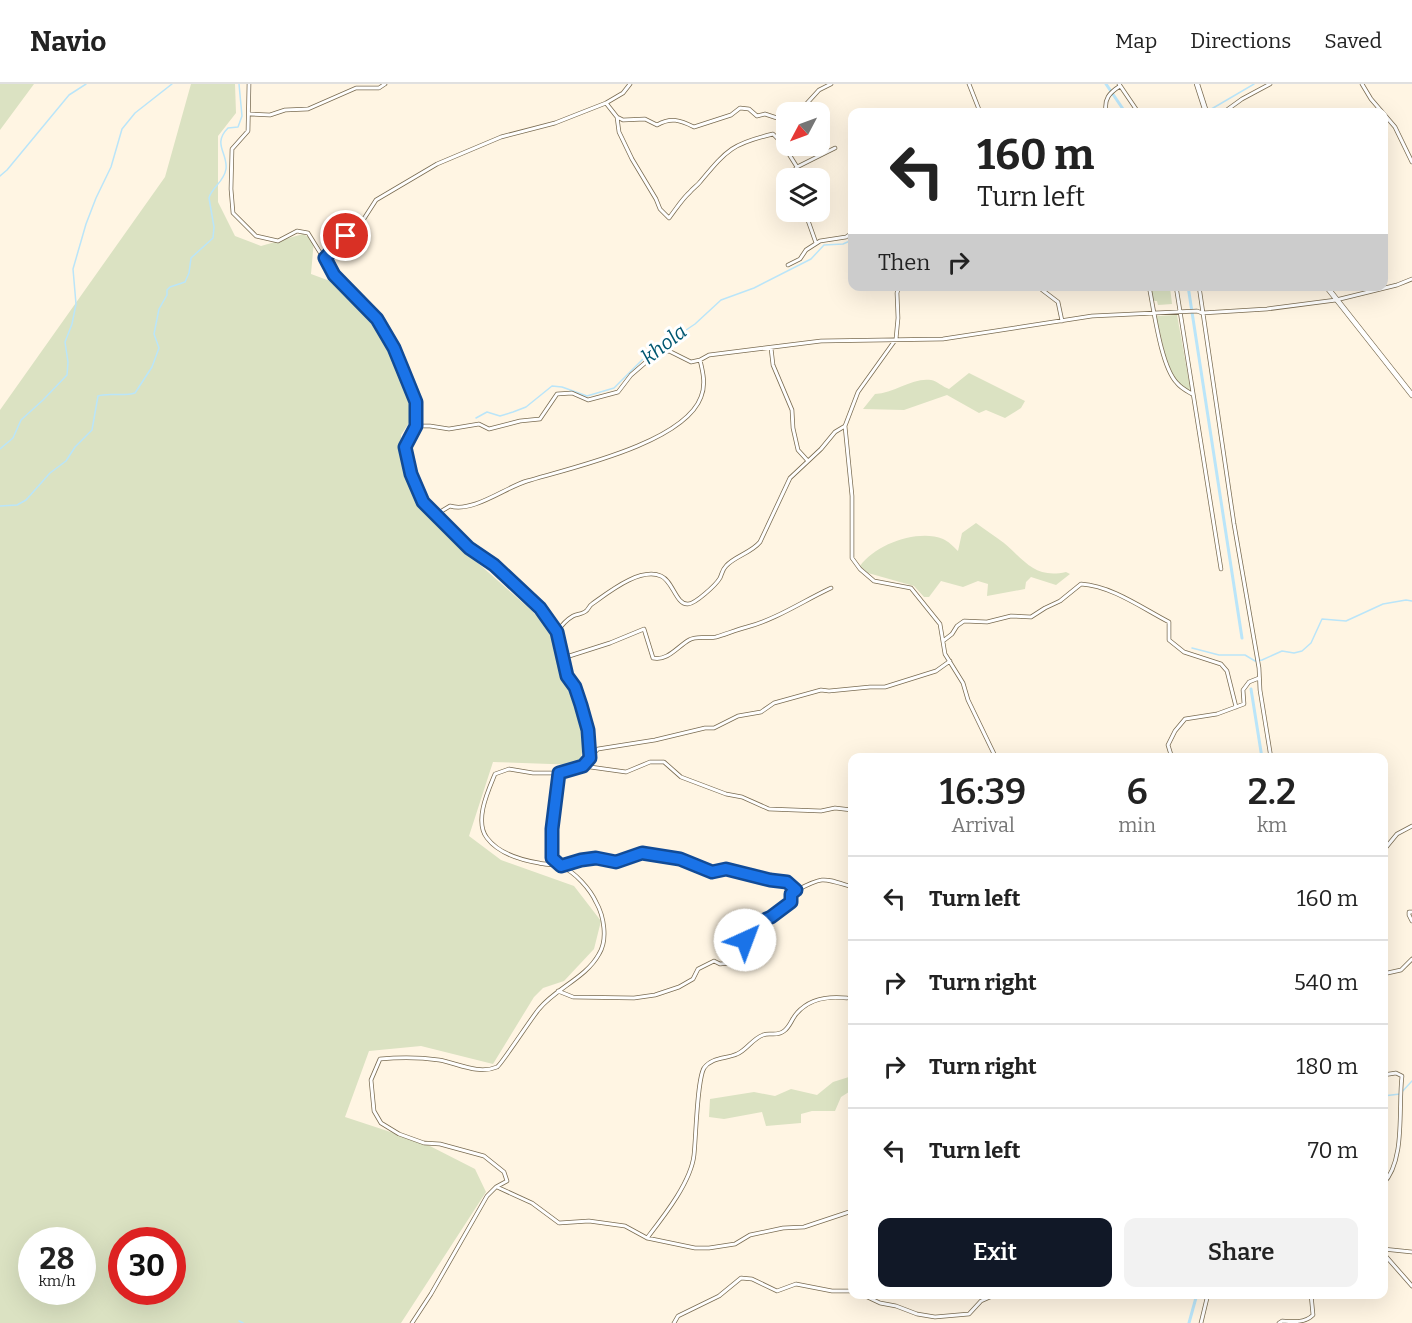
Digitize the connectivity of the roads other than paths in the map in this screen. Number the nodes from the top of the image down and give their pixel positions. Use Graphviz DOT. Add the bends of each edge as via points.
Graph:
graph roads {
  1 [pos="249,84"];
  2 [pos="385,84"];
  3 [pos="630,84"];
  4 [pos="831,84"];
  5 [pos="969,84"];
  6 [pos="1197,84"];
  7 [pos="1270,84"];
  8 [pos="1362,84"];
  9 [pos="1119,85"];
  10 [pos="808,102"];
  11 [pos="606,103"];
  12 [pos="978,108"];
  13 [pos="1105,108"];
  14 [pos="1135,108"];
  15 [pos="1204,108"];
  16 [pos="1230,108"];
  17 [pos="1379,108"];
  18 [pos="250,114"];
  19 [pos="617,117"];
  20 [pos="776,118"];
  21 [pos="1388,119"];
  22 [pos="776,137"];
  23 [pos="835,148"];
  24 [pos="790,156"];
  25 [pos="1412,162"];
  26 [pos="796,167"];
  27 [pos="809,222"];
  28 [pos="848,236"];
  29 [pos="816,243"];
  30 [pos="325,258"];
  31 [pos="788,265"];
  32 [pos="1412,279"];
  33 [pos="1388,287"];
  34 [pos="898,291"];
  35 [pos="1044,291"];
  36 [pos="1150,291"];
  37 [pos="1177,291"];
  38 [pos="1200,291"];
  39 [pos="1330,291"];
  40 [pos="1373,291"];
  41 [pos="1336,300"];
  42 [pos="1155,313"];
  43 [pos="1181,313"];
  44 [pos="1202,313"];
  45 [pos="1062,321"];
  46 [pos="896,339"];
  47 [pos="771,348"];
  48 [pos="700,360"];
  49 [pos="1192,394"];
  50 [pos="1412,394"];
  51 [pos="416,426"];
  52 [pos="845,426"];
  53 [pos="808,461"];
  54 [pos="431,510"];
  55 [pos="1221,569"];
  56 [pos="831,588"];
  57 [pos="557,632"];
  58 [pos="943,641"];
  59 [pos="563,658"];
  60 [pos="950,661"];
  61 [pos="1259,678"];
  62 [pos="1236,707"];
  63 [pos="994,753"];
  64 [pos="1170,753"];
  65 [pos="1270,753"];
  66 [pos="590,758"];
  67 [pos="583,766"];
  68 [pos="559,773"];
  69 [pos="848,810"];
  70 [pos="1412,826"];
  71 [pos="1388,845"];
  72 [pos="561,866"];
  73 [pos="848,886"];
  74 [pos="796,890"];
  75 [pos="1412,912"];
  76 [pos="1412,921"];
  77 [pos="1412,959"];
  78 [pos="1388,973"];
  79 [pos="558,991"];
  80 [pos="847,998"];
  81 [pos="1388,1075"];
  82 [pos="1388,1178"];
  83 [pos="496,1187"];
  84 [pos="848,1212"];
  85 [pos="647,1238"];
  86 [pos="1388,1251"];
  87 [pos="1412,1252"];
  88 [pos="1388,1257"];
  89 [pos="1412,1286"];
  90 [pos="848,1292"];
  91 [pos="872,1299"];
  92 [pos="986,1299"];
  93 [pos="1207,1299"];
  94 [pos="1311,1299"];
  95 [pos="412,1323"];
  96 [pos="674,1323"];
  97 [pos="1201,1323"];
  98 [pos="1279,1323"];
  1 -- 18 [label="street"];
  2 -- 18 [label="street" via="379,88 356,88 308,109"];
  3 -- 11 [label="street"];
  4 -- 10 [label="street"];
  5 -- 12 [label="street"];
  6 -- 15 [label="street"];
  7 -- 16 [label="street"];
  8 -- 17 [label="street"];
  9 -- 13 [label="street" via="1108,95"];
  9 -- 14 [label="street"];
  11 -- 19 [label="street"];
  11 -- 30 [label="street" via="555,123 501,137 437,164 376,200 358,228"];
  18 -- 30 [label="street" via="248,131 232,149 233,213 256,236 278,241 297,231 308,233"];
  19 -- 20 [label="street" via="645,119 657,125 669,119 680,120 694,127 731,115 740,108 757,116"];
  19 -- 22 [label="street" via="619,132 632,159 669,218 728,150 748,140 773,134"];
  21 -- 25 [label="street"];
  23 -- 26 [label="street"];
  24 -- 26 [label="street"];
  27 -- 29 [label="street"];
  28 -- 29 [label="street"];
  29 -- 31 [label="street"];
  30 -- 51 [label="street" via="334,275 377,319 394,348 416,402"];
  32 -- 33 [label="street"];
  34 -- 46 [label="street"];
  35 -- 45 [label="street" via="1058,302"];
  36 -- 42 [label="street"];
  37 -- 43 [label="street"];
  38 -- 44 [label="street"];
  39 -- 41 [label="street"];
  40 -- 41 [label="street"];
  41 -- 44 [label="street"];
  41 -- 50 [label="street"];
  42 -- 43 [label="street"];
  42 -- 45 [label="street"];
  42 -- 49 [label="street" via="1162,350 1175,382"];
  43 -- 44 [label="street"];
  43 -- 49 [label="street"];
  44 -- 61 [label="street"];
  45 -- 46 [label="street" via="943,339"];
  46 -- 47 [label="street" via="821,341"];
  46 -- 52 [label="street" via="858,392"];
  47 -- 48 [label="street" via="709,355"];
  47 -- 53 [label="street" via="773,365 792,410 798,450"];
  48 -- 51 [label="street" via="691,362 669,351 653,356 618,392 588,400 572,393 557,394 540,420 489,429 479,424 449,429"];
  48 -- 54 [label="street" via="704,377 701,397 689,415 670,430 618,454 525,482 495,497 457,508 450,506 440,512"];
  49 -- 55 [label="street"];
  51 -- 54 [label="street" via="405,447 411,474 423,502"];
  52 -- 53 [label="street"];
  52 -- 58 [label="street" via="852,496 852,558 874,581 917,593 940,624"];
  53 -- 57 [label="street" via="790,478 760,543 727,565 720,579 697,600 685,604 663,576 645,572 618,586 585,612 574,615"];
  54 -- 57 [label="street" via="540,608"];
  56 -- 59 [label="street" via="748,627 689,640 676,652 657,659 653,658 644,629"];
  57 -- 59 [label="street"];
  58 -- 60 [label="street"];
  58 -- 62 [label="street" via="964,621 1031,617 1081,584 1093,585 1128,598 1169,622 1169,640 1184,652 1221,664 1227,671"];
  59 -- 66 [label="street" via="588,730"];
  60 -- 63 [label="street"];
  60 -- 66 [label="street" via="936,671 885,687 822,690 774,703 761,712 738,716 714,728 598,749"];
  61 -- 62 [label="street" via="1249,682 1243,690 1244,704"];
  61 -- 65 [label="street"];
  62 -- 64 [label="street" via="1185,719 1168,746"];
  66 -- 67 [label="street"];
  67 -- 68 [label="street"];
  67 -- 69 [label="street" via="626,772 650,762 664,762 681,777 769,809"];
  68 -- 72 [label="street" via="550,845 552,858"];
  68 -- 72 [label="street" via="509,769 495,774 482,826 488,839 509,855"];
  70 -- 71 [label="street" via="1397,834"];
  72 -- 74 [label="street" via="596,858 616,862 642,853 680,859 712,872 726,869 787,882"];
  72 -- 79 [label="street" via="577,877 597,902 604,930 603,947 590,967"];
  73 -- 74 [label="street" via="827,878"];
  74 -- 79 [label="street" via="791,894 791,902 751,926 731,963 714,961 698,969 693,979 679,987 634,998 573,997"];
  75 -- 76 [label="street"];
  77 -- 78 [label="street" via="1401,970"];
  79 -- 83 [label="street" via="539,1008 497,1067 471,1069 405,1056 380,1059 371,1080 374,1110 381,1123 424,1143 484,1155 504,1172 507,1181"];
  80 -- 85 [label="street" via="819,998 796,1013 786,1030 776,1036 765,1034 739,1053 714,1060 704,1069 689,1173"];
  81 -- 82 [label="street" via="1401,1076 1401,1117"];
  83 -- 85 [label="street" via="532,1203 559,1223 589,1221 626,1226"];
  83 -- 95 [label="street" via="479,1208"];
  84 -- 85 [label="street" via="804,1227 750,1235 720,1247 695,1248"];
  86 -- 87 [label="street"];
  88 -- 89 [label="street"];
  90 -- 96 [label="street" via="795,1284 777,1291 741,1278 719,1296 678,1316"];
  91 -- 92 [label="street" via="935,1317 969,1314"];
  93 -- 97 [label="street"];
  94 -- 98 [label="street" via="1310,1318"];
}
